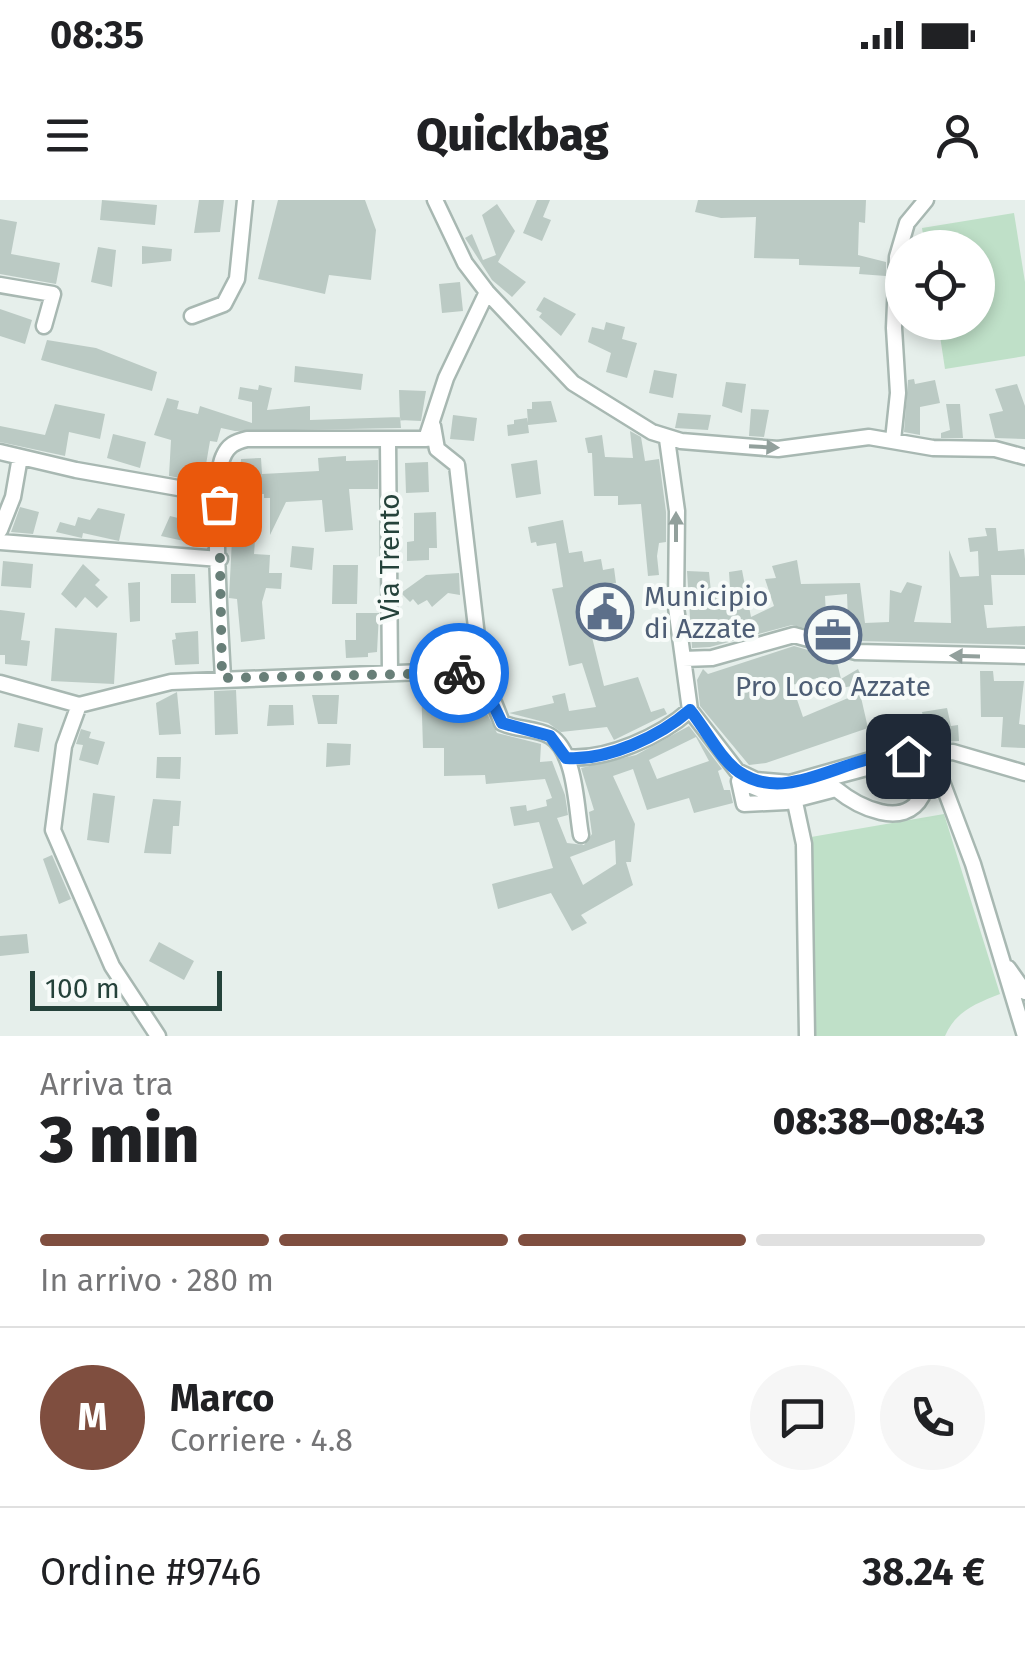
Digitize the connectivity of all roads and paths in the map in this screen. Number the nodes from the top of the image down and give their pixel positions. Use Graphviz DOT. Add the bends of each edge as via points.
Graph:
graph roads {
  1 [pos="244,200"];
  2 [pos="435,200"];
  3 [pos="926,200"];
  4 [pos="0,285"];
  5 [pos="486,292"];
  6 [pos="192,316"];
  7 [pos="44,326"];
  8 [pos="433,425"];
  9 [pos="667,438"];
  10 [pos="893,440"];
  11 [pos="388,441"];
  12 [pos="0,452"];
  13 [pos="20,457"];
  14 [pos="1025,457"];
  15 [pos="218,495"];
  16 [pos="0,530"];
  17 [pos="0,542"];
  18 [pos="220,560"];
  19 [pos="1025,656"];
  20 [pos="683,659"];
  21 [pos="390,673"];
  22 [pos="474,677"];
  23 [pos="222,678"];
  24 [pos="0,683"];
  25 [pos="80,705"];
  26 [pos="690,710"];
  27 [pos="566,758"];
  28 [pos="928,764"];
  29 [pos="1025,773"];
  30 [pos="792,790"];
  31 [pos="581,836"];
  32 [pos="1002,960"];
  33 [pos="1025,992"];
  34 [pos="158,1036"];
  35 [pos="807,1036"];
  36 [pos="1025,1036"];
  1 -- 6 [label="street" via="237,280 224,304"];
  2 -- 5 [label="street"];
  3 -- 10 [label="street" via="907,224 898,257"];
  4 -- 7 [label="street" via="54,294"];
  5 -- 8 [label="street" via="446,378"];
  5 -- 9 [label="street" via="573,383"];
  8 -- 11 [label="street" via="426,439"];
  8 -- 22 [label="street" via="437,449 457,465 480,653"];
  9 -- 10 [label="street, one-way" via="778,449"];
  20 -- 9 [label="street, one-way"];
  10 -- 14 [label="street"];
  11 -- 15 [label="street" via="234,443 220,465"];
  11 -- 21 [label="street, Via Trento"];
  12 -- 13 [label="street"];
  13 -- 15 [label="street"];
  13 -- 16 [label="street"];
  15 -- 18 [label="street"];
  17 -- 18 [label="street"];
  18 -- 23 [label="street"];
  19 -- 20 [label="street, one-way" via="856,652 794,635 712,658"];
  20 -- 26 [label="street"];
  21 -- 22 [label="street"];
  21 -- 23 [label="street"];
  22 -- 27 [label="street" via="488,688 502,723 550,736"];
  23 -- 25 [label="street" via="170,682"];
  24 -- 25 [label="street"];
  25 -- 34 [label="street" via="64,746 53,830 112,966"];
  26 -- 27 [label="street" via="672,726 616,750"];
  26 -- 30 [label="street" via="737,771"];
  27 -- 31 [label="street"];
  28 -- 29 [label="street" via="937,753 954,752"];
  28 -- 30 [label="street" via="888,755"];
  28 -- 32 [label="street" via="941,779"];
  30 -- 30 [label="street" via="893,761 913,772 916,795 922,796 912,810 896,815 836,788"];
  30 -- 35 [label="street" via="804,844"];
  32 -- 33 [label="street"];
  32 -- 36 [label="street"];
}
